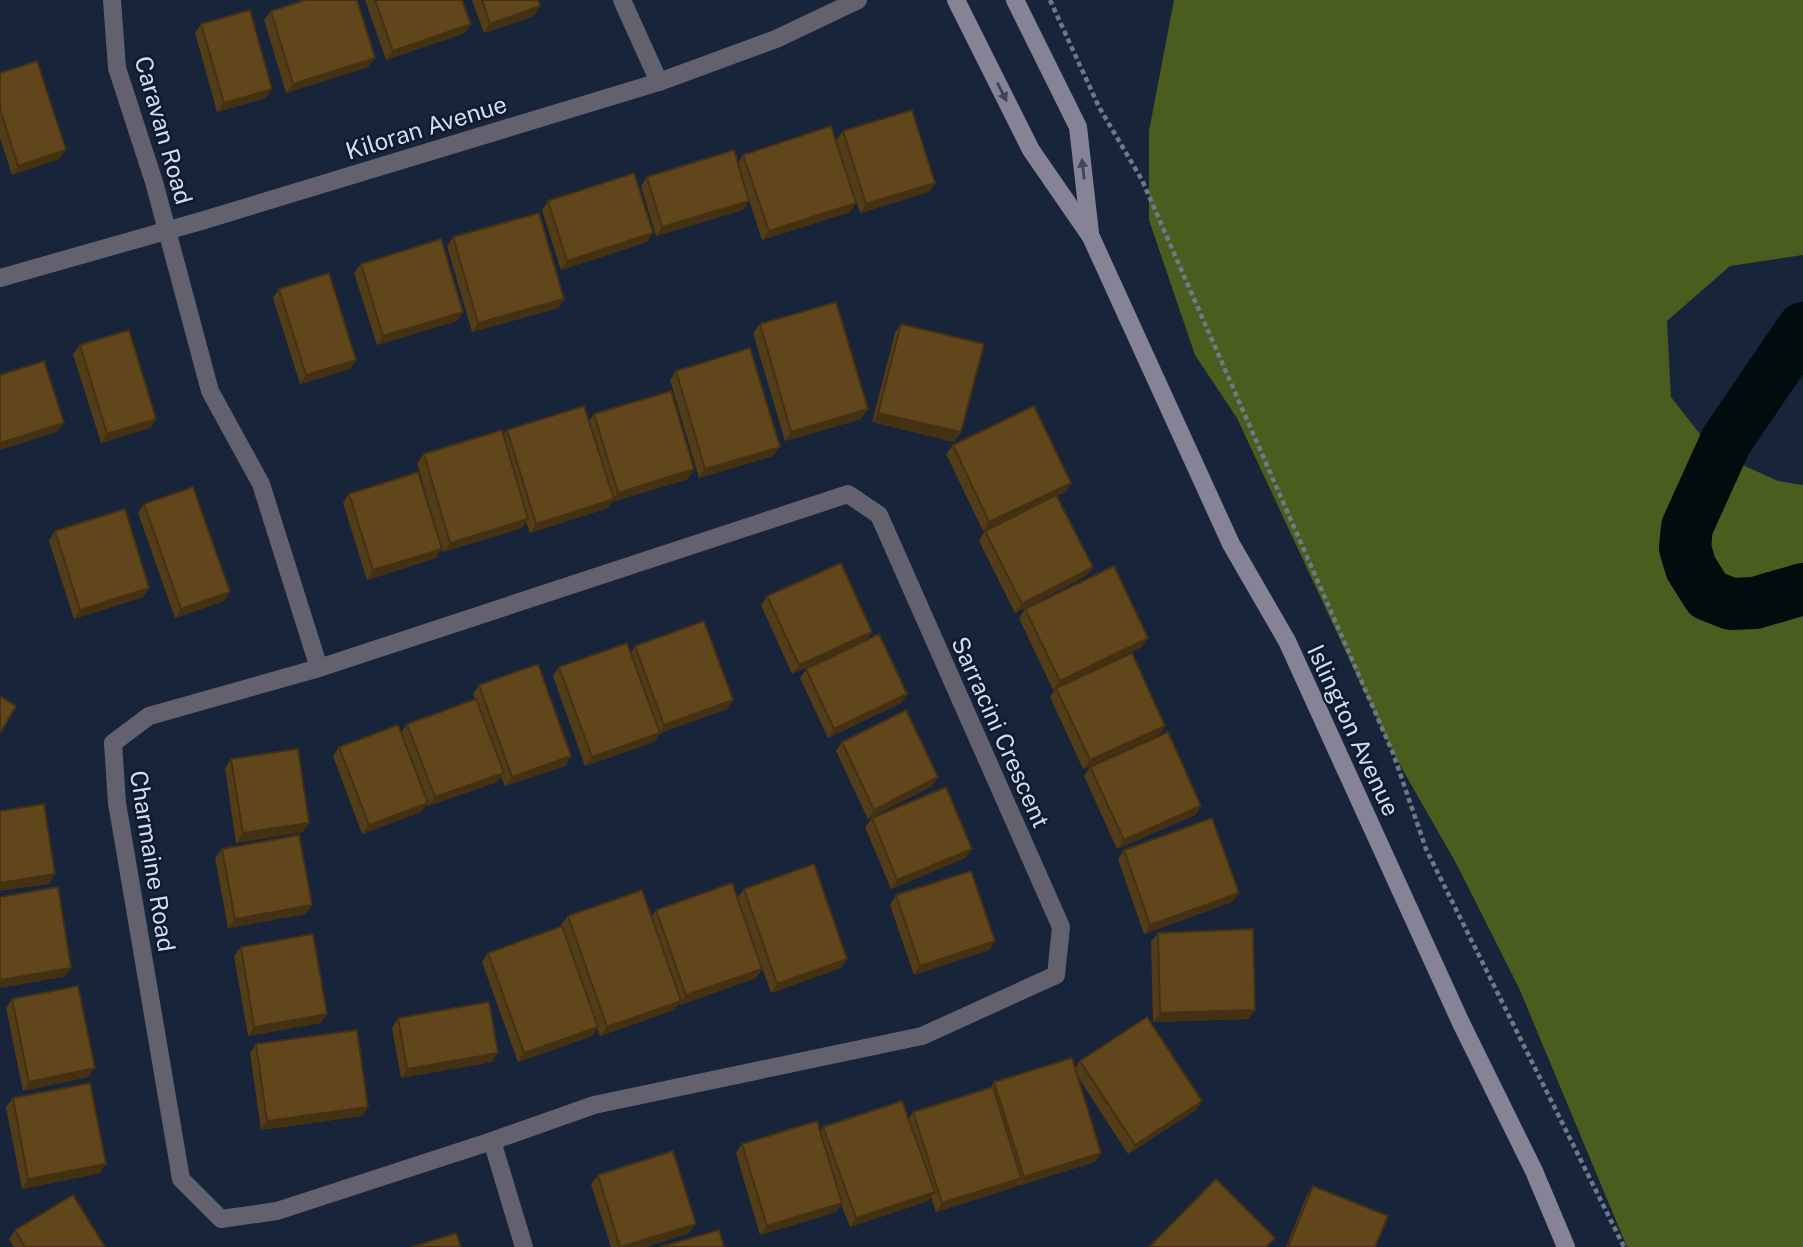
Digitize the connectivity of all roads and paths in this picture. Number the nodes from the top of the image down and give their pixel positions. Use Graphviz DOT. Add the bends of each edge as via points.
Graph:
graph roads {
  1 [pos="112,0"];
  2 [pos="621,0"];
  3 [pos="859,0"];
  4 [pos="956,0"];
  5 [pos="1015,0"];
  6 [pos="1050,0"];
  7 [pos="659,82"];
  8 [pos="168,231"];
  9 [pos="1091,237"];
  10 [pos="0,278"];
  11 [pos="319,668"];
  12 [pos="492,1141"];
  13 [pos="524,1247"];
  14 [pos="1566,1247"];
  15 [pos="1624,1247"];
  1 -- 8 [label="street, Caravan Road" via="117,68"];
  2 -- 7 [label="street"];
  3 -- 7 [label="street, Kiloran Avenue" via="776,39"];
  4 -- 9 [label="main road, Islington Avenue, one-way" via="1031,150"];
  9 -- 5 [label="main road, Islington Avenue, one-way" via="1078,127"];
  6 -- 15 [label="path" via="1099,107 1142,180 1392,753 1426,849"];
  7 -- 8 [label="street, Kiloran Avenue"];
  8 -- 10 [label="street, Kiloran Avenue"];
  8 -- 11 [label="street" via="210,391 261,484"];
  9 -- 14 [label="main road, Islington Avenue" via="1231,544 1287,641"];
  11 -- 12 [label="street, Charmaine Road" via="149,716 113,743 117,803 181,1179 221,1219 276,1211"];
  11 -- 12 [label="street, Sarracini Crescent" via="848,494 879,515 1061,928 1056,975 922,1036 594,1105"];
  12 -- 13 [label="street"];
}
